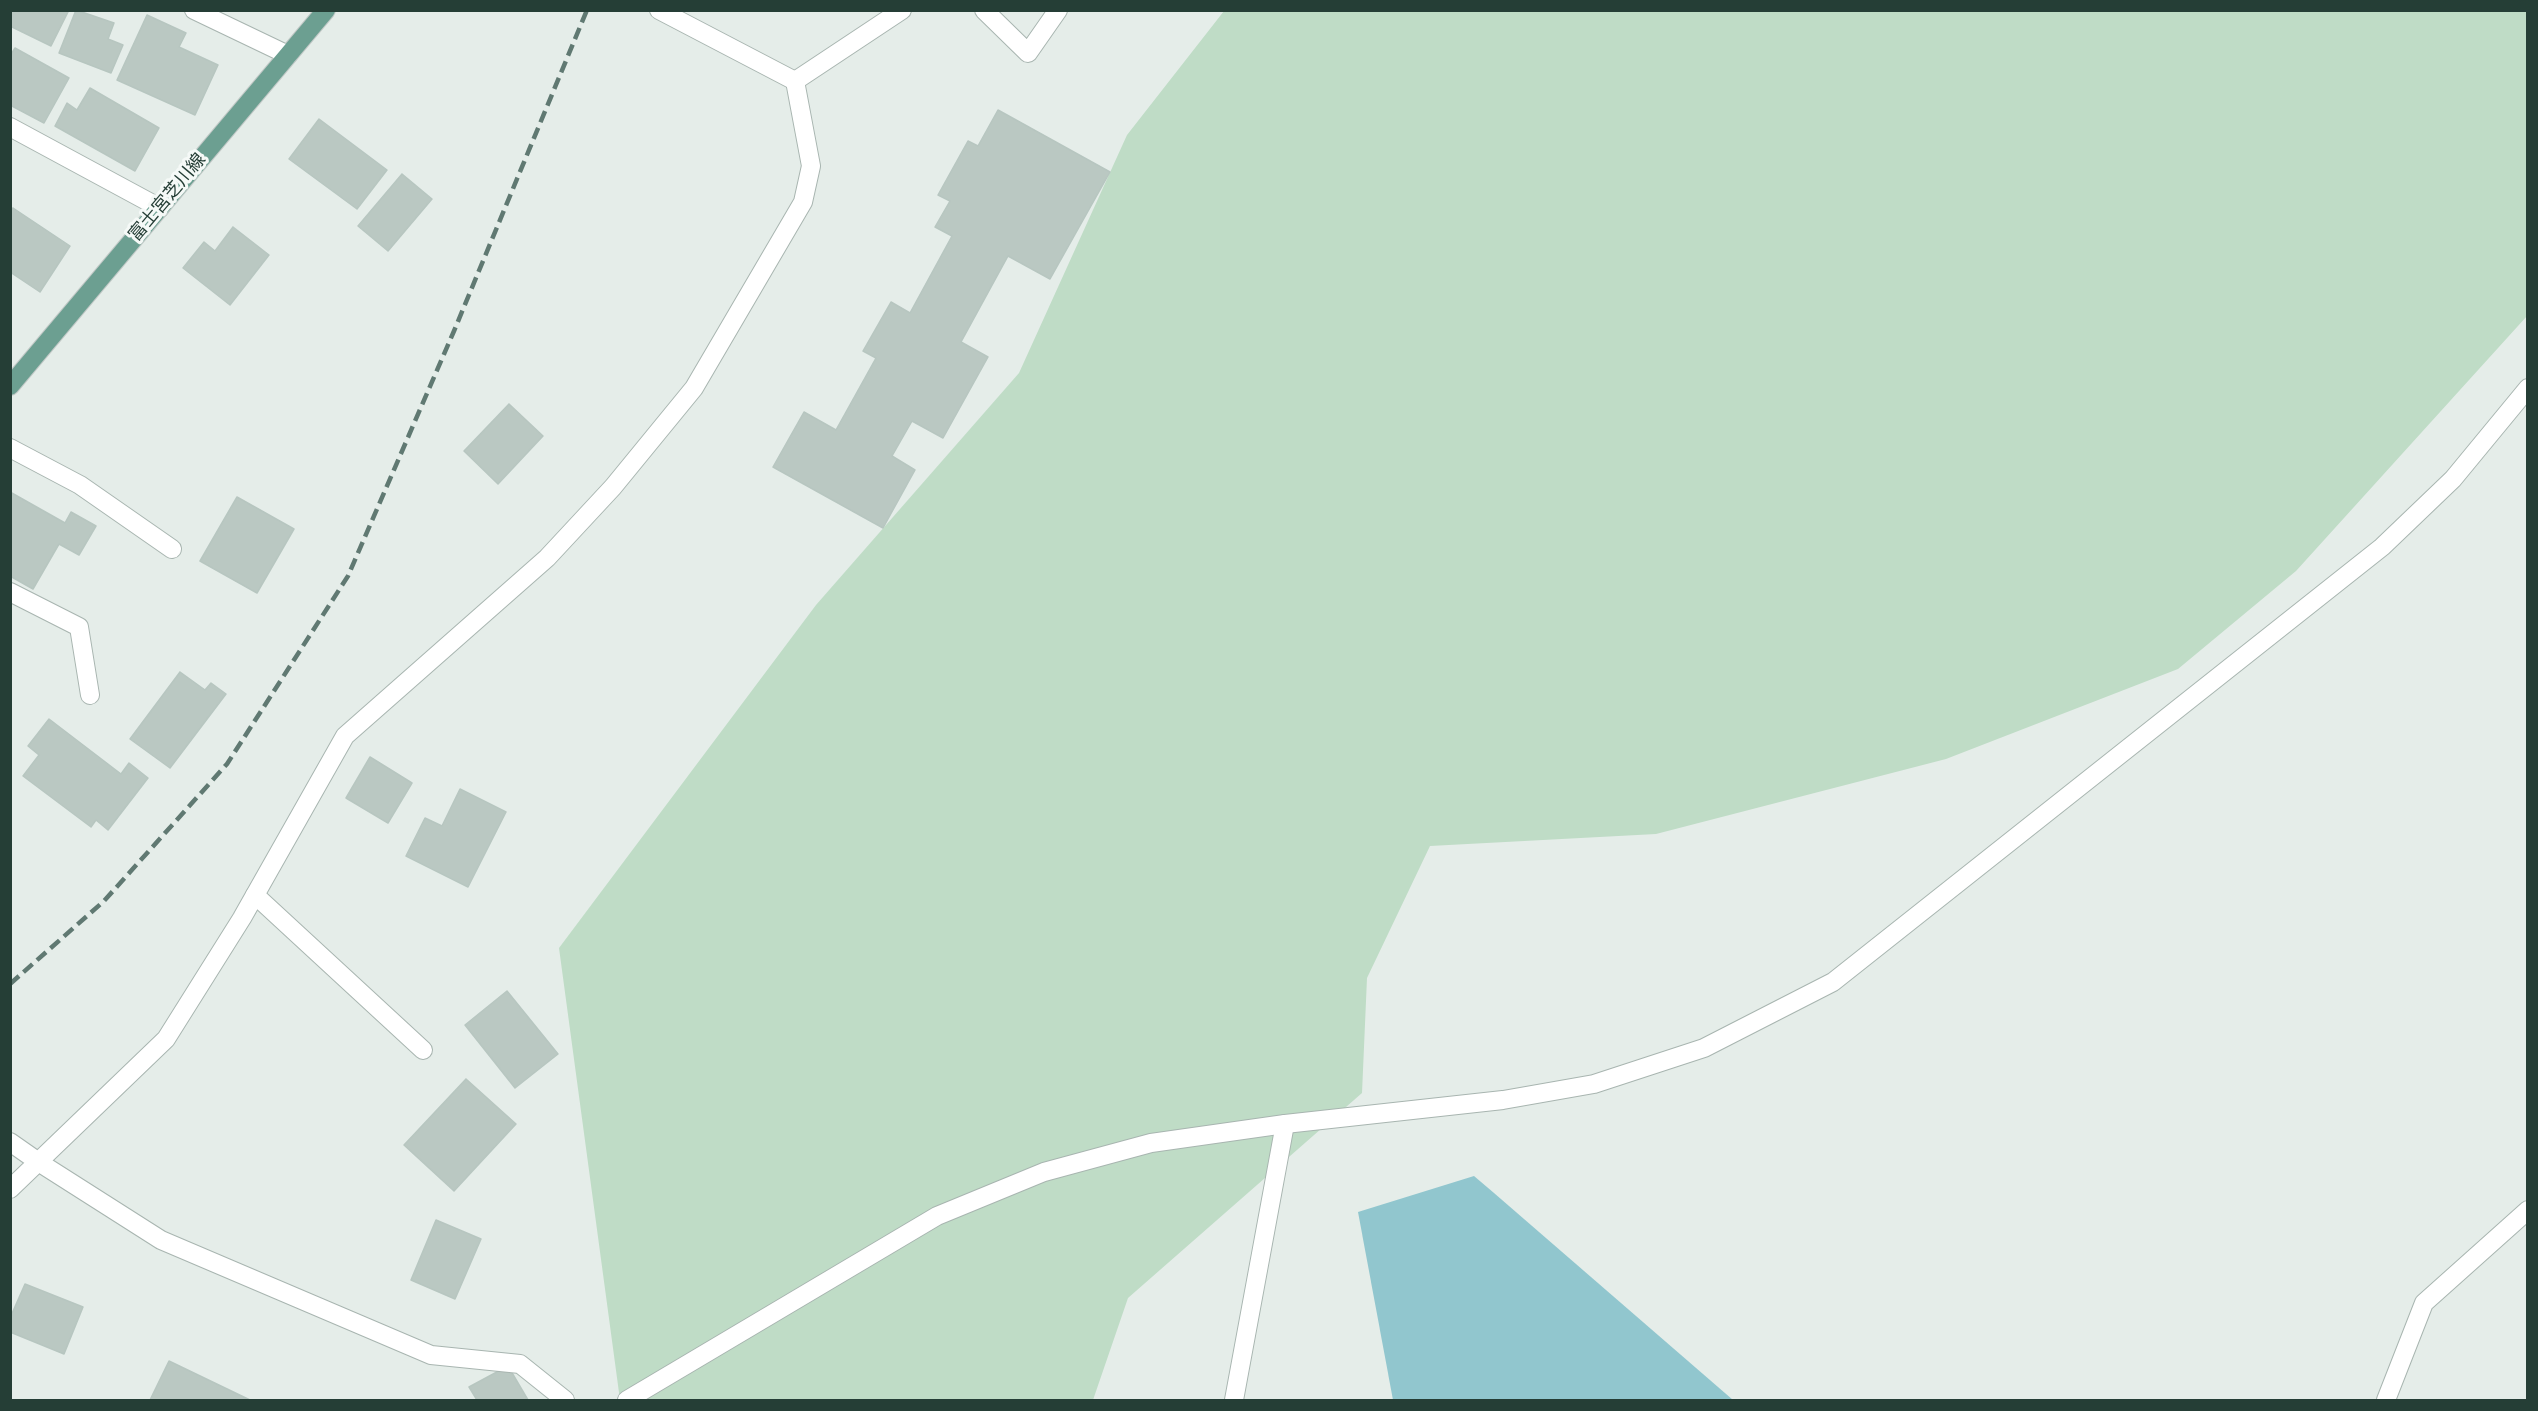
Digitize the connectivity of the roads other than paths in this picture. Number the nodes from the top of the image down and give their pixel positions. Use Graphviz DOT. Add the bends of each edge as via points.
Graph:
graph roads {
  1 [pos="194,10"];
  2 [pos="326,10"];
  3 [pos="659,10"];
  4 [pos="902,10"];
  5 [pos="984,10"];
  6 [pos="1058,10"];
  7 [pos="288,55"];
  8 [pos="795,81"];
  9 [pos="10,127"];
  10 [pos="160,208"];
  11 [pos="10,386"];
  12 [pos="2528,388"];
  13 [pos="10,448"];
  14 [pos="172,549"];
  15 [pos="10,592"];
  16 [pos="90,695"];
  17 [pos="255,895"];
  18 [pos="423,1050"];
  19 [pos="1285,1124"];
  20 [pos="10,1142"];
  21 [pos="40,1163"];
  22 [pos="10,1189"];
  23 [pos="2528,1210"];
  24 [pos="565,1401"];
  25 [pos="627,1401"];
  26 [pos="1234,1401"];
  27 [pos="2385,1401"];
  1 -- 7 [label="street"];
  2 -- 7 [label="main road, 富士宮芝川線"];
  3 -- 8 [label="street"];
  4 -- 8 [label="street"];
  5 -- 6 [label="street" via="1028,53"];
  7 -- 10 [label="main road, 富士宮芝川線"];
  8 -- 17 [label="street" via="811,166 803,202 694,387 614,487 547,558 345,736"];
  9 -- 10 [label="street"];
  10 -- 11 [label="main road, 富士宮芝川線"];
  12 -- 19 [label="street" via="2453,479 2382,547 1833,982 1704,1048 1594,1084 1503,1100"];
  13 -- 14 [label="street" via="80,485"];
  15 -- 16 [label="street" via="79,627"];
  17 -- 18 [label="street"];
  17 -- 21 [label="street" via="166,1039"];
  19 -- 25 [label="street" via="1150,1143 1044,1172 937,1216"];
  19 -- 26 [label="street"];
  20 -- 21 [label="street"];
  21 -- 22 [label="street"];
  21 -- 24 [label="street" via="161,1240 431,1355 520,1364"];
  23 -- 27 [label="street" via="2424,1303"];
}
